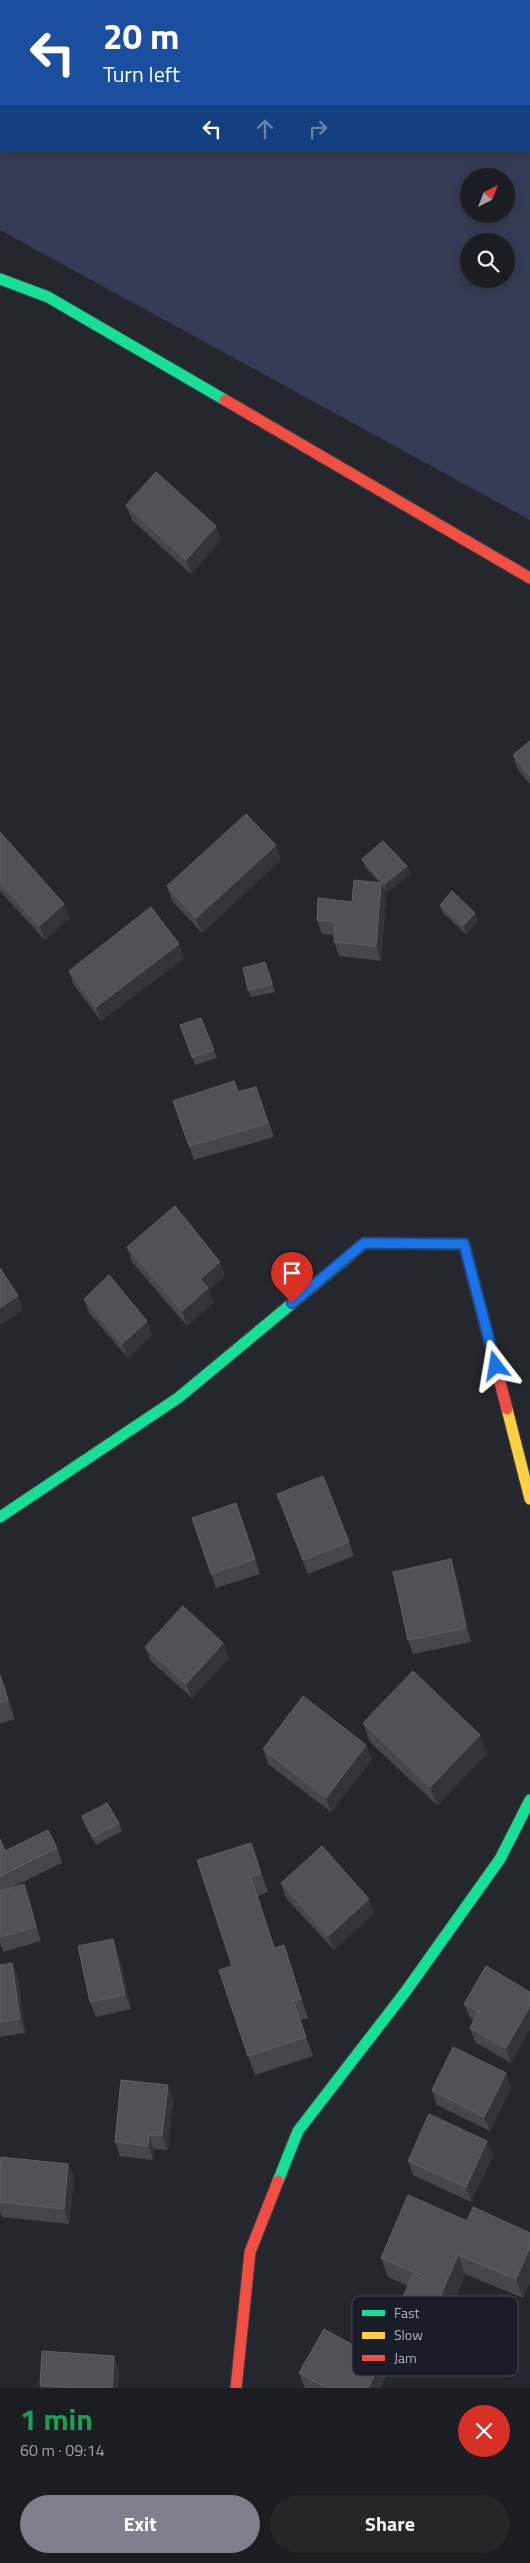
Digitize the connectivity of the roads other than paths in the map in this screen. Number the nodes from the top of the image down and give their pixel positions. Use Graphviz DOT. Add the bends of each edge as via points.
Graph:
graph roads {
  1 [pos="0,279"];
  2 [pos="530,578"];
  3 [pos="530,1499"];
  4 [pos="0,1517"];
  5 [pos="530,1800"];
  6 [pos="236,2388"];
  1 -- 2 [label="street" via="48,297"];
  3 -- 4 [label="street" via="464,1244 364,1243 178,1398"];
  5 -- 6 [label="street" via="500,1859 406,1991 298,2131 250,2252"];
}
